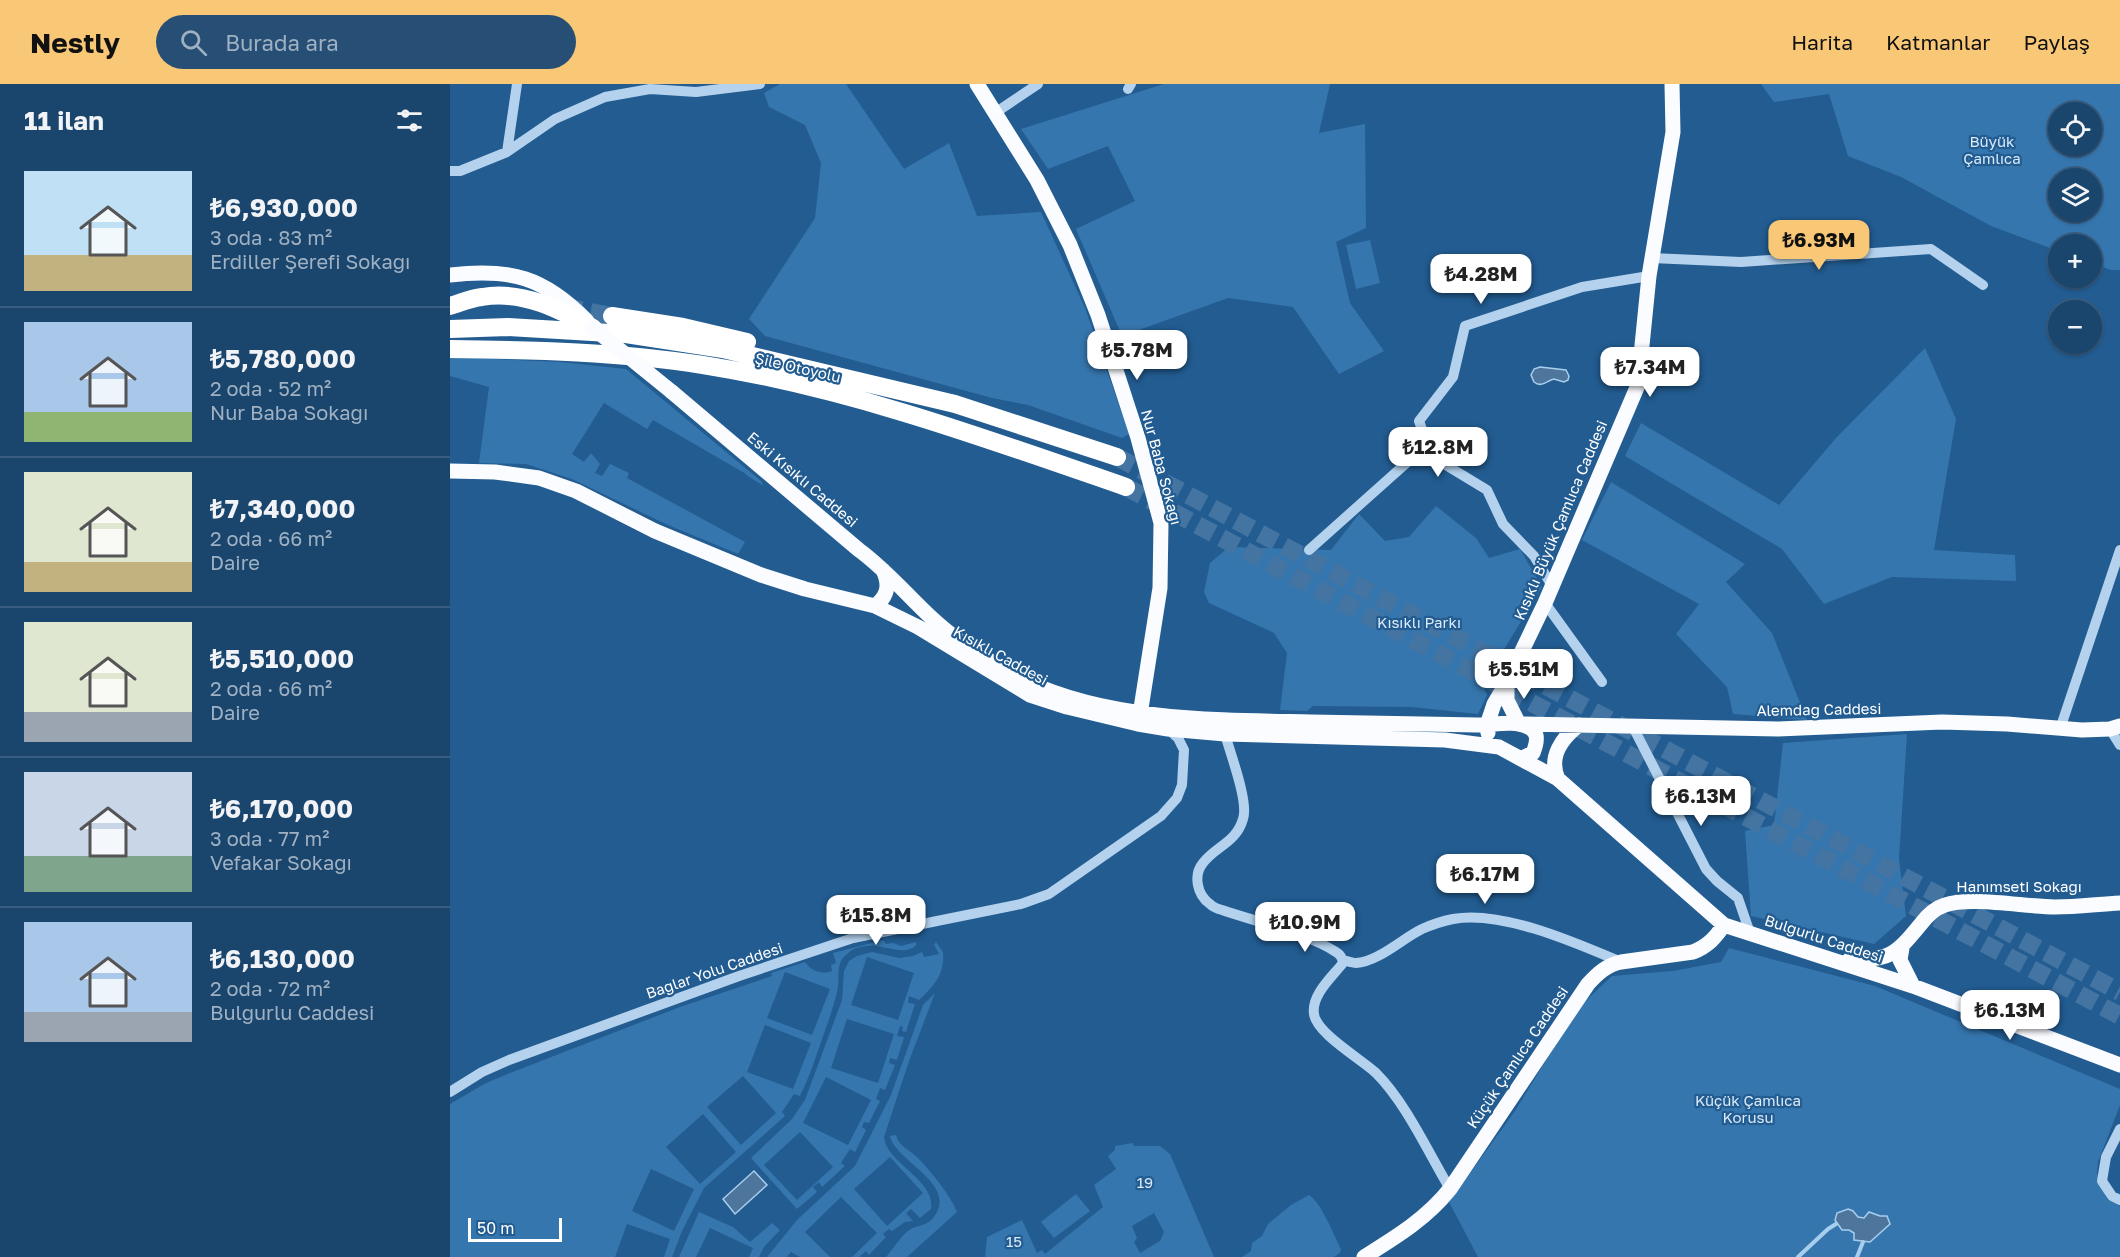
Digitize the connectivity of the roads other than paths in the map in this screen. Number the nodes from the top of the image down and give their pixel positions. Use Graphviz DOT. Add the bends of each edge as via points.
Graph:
graph roads {
  1 [pos="517,84"];
  2 [pos="760,84"];
  3 [pos="977,84"];
  4 [pos="1038,84"];
  5 [pos="1672,84"];
  6 [pos="995,113"];
  7 [pos="507,152"];
  8 [pos="450,171"];
  9 [pos="1652,258"];
  10 [pos="450,275"];
  11 [pos="1649,276"];
  12 [pos="1983,285"];
  13 [pos="450,306"];
  14 [pos="612,315"];
  15 [pos="593,328"];
  16 [pos="450,329"];
  17 [pos="450,349"];
  18 [pos="956,404"];
  19 [pos="1421,450"];
  20 [pos="1117,457"];
  21 [pos="450,471"];
  22 [pos="1126,487"];
  23 [pos="1310,550"];
  24 [pos="2120,550"];
  25 [pos="881,566"];
  26 [pos="1552,586"];
  27 [pos="1545,603"];
  28 [pos="875,606"];
  29 [pos="1507,682"];
  30 [pos="1602,682"];
  31 [pos="1139,718"];
  32 [pos="1519,724"];
  33 [pos="1487,725"];
  34 [pos="1579,725"];
  35 [pos="1632,725"];
  36 [pos="2115,727"];
  37 [pos="1168,729"];
  38 [pos="2060,729"];
  39 [pos="1225,734"];
  40 [pos="2120,745"];
  41 [pos="1499,747"];
  42 [pos="1522,758"];
  43 [pos="1558,778"];
  44 [pos="2120,903"];
  45 [pos="1724,925"];
  46 [pos="1750,933"];
  47 [pos="1902,948"];
  48 [pos="1832,958"];
  49 [pos="1343,960"];
  50 [pos="1621,962"];
  51 [pos="1913,986"];
  52 [pos="2120,1065"];
  53 [pos="450,1092"];
  54 [pos="2120,1129"];
  55 [pos="1450,1189"];
  56 [pos="2120,1200"];
  57 [pos="1364,1257"];
  1 -- 7 [label="street"];
  2 -- 7 [label="street" via="696,92 650,89 605,97 555,119"];
  3 -- 6 [label="main road, Nur Baba Sokağı"];
  4 -- 6 [label="street"];
  5 -- 9 [label="main road, Kısıklı Büyük Çamlıca Caddesi" via="1673,132"];
  6 -- 31 [label="main road, Nur Baba Sokağı" via="1037,180 1070,245 1098,315 1161,523 1160,588"];
  7 -- 8 [label="street" via="460,171"];
  9 -- 11 [label="main road, Kısıklı Büyük Çamlıca Caddesi"];
  9 -- 12 [label="street" via="1741,262 1931,249"];
  10 -- 15 [label="main road, Eski Kısıklı Caddesi" via="511,274 531,280 569,303"];
  11 -- 19 [label="street" via="1582,287 1465,326 1453,377 1419,421 1426,441"];
  11 -- 26 [label="main road, Kısıklı Büyük Çamlıca Caddesi" via="1638,385"];
  13 -- 15 [label="highway" via="480,297 515,296 567,313"];
  14 -- 18 [label="highway" via="730,337 849,369"];
  15 -- 25 [label="main road, Eski Kısıklı Caddesi, bridge"];
  16 -- 18 [label="highway, Şile Otoyolu" via="508,327 670,340"];
  17 -- 22 [label="highway, Şile Otoyolu" via="651,358 785,381 880,405"];
  18 -- 20 [label="highway, Şile Otoyolu"];
  19 -- 23 [label="street"];
  19 -- 26 [label="street" via="1487,490 1503,524 1534,556"];
  21 -- 28 [label="main road, Kısıklı Caddesi" via="538,478 576,491 655,531 761,576"];
  24 -- 38 [label="street"];
  25 -- 28 [label="main road" via="888,580 887,591"];
  25 -- 31 [label="main road, Eski Kısıklı Caddesi" via="932,620 961,642 1026,680"];
  26 -- 27 [label="main road, Kısıklı Büyük Çamlıca Caddesi"];
  27 -- 29 [label="main road, Kısıklı Büyük Çamlıca Caddesi"];
  27 -- 30 [label="street"];
  28 -- 31 [label="main road, Kısıklı Caddesi" via="918,627 1030,695 1066,707"];
  29 -- 32 [label="main road" via="1507,700"];
  29 -- 33 [label="main road, Kısıklı Büyük Çamlıca Caddesi"];
  31 -- 33 [label="main road, Kısıklı Caddesi"];
  31 -- 37 [label="main road, Kısıklı Caddesi"];
  32 -- 33 [label="main road, Kısıklı Caddesi"];
  32 -- 34 [label="main road, Alemdağ Caddesi"];
  32 -- 42 [label="main road" via="1530,727 1538,741 1533,753"];
  33 -- 41 [label="main road" via="1488,734"];
  34 -- 35 [label="main road, Alemdağ Caddesi"];
  34 -- 43 [label="main road" via="1566,734 1555,758 1553,768"];
  35 -- 38 [label="main road, Alemdağ Caddesi" via="1778,729 1942,722"];
  35 -- 46 [label="street" via="1706,869 1738,898"];
  36 -- 38 [label="main road, Alemdağ Caddesi"];
  36 -- 40 [label="street"];
  37 -- 39 [label="main road, Kısıklı Caddesi"];
  37 -- 53 [label="street, Bağlar Yolu Caddesi" via="1184,750 1182,785 1177,798 1161,816 1049,894 1021,904 854,938 739,976 501,1063"];
  39 -- 41 [label="main road, Kısıklı Caddesi" via="1445,740"];
  39 -- 49 [label="street" via="1244,799 1244,817 1238,833 1203,863 1197,875 1201,894 1209,904 1306,938 1337,952"];
  41 -- 42 [label="main road, Kısıklı Caddesi"];
  42 -- 43 [label="main road, Kısıklı Caddesi"];
  43 -- 45 [label="main road, Bulgurlu Caddesi"];
  44 -- 47 [label="main road, Hanımseti Sokağı" via="2057,907 1961,901 1942,905 1927,916"];
  45 -- 46 [label="main road, Bulgurlu Caddesi"];
  45 -- 50 [label="main road, Küçük Çamlıca Caddesi" via="1704,948 1693,952"];
  46 -- 48 [label="main road, Bulgurlu Caddesi"];
  47 -- 48 [label="main road" via="1888,956 1865,960"];
  47 -- 51 [label="main road" via="1900,960"];
  48 -- 51 [label="main road, Bulgurlu Caddesi"];
  49 -- 50 [label="street" via="1365,961 1422,929 1466,918 1530,929"];
  49 -- 55 [label="street" via="1319,992 1313,1012 1316,1022 1392,1091"];
  50 -- 55 [label="main road, Küçük Çamlıca Caddesi" via="1612,964 1588,984"];
  51 -- 52 [label="main road, Bulgurlu Caddesi"];
  54 -- 56 [label="street" via="2106,1157 2102,1181 2112,1196"];
  55 -- 57 [label="main road, Küçük Çamlıca Caddesi" via="1422,1220"];
}
